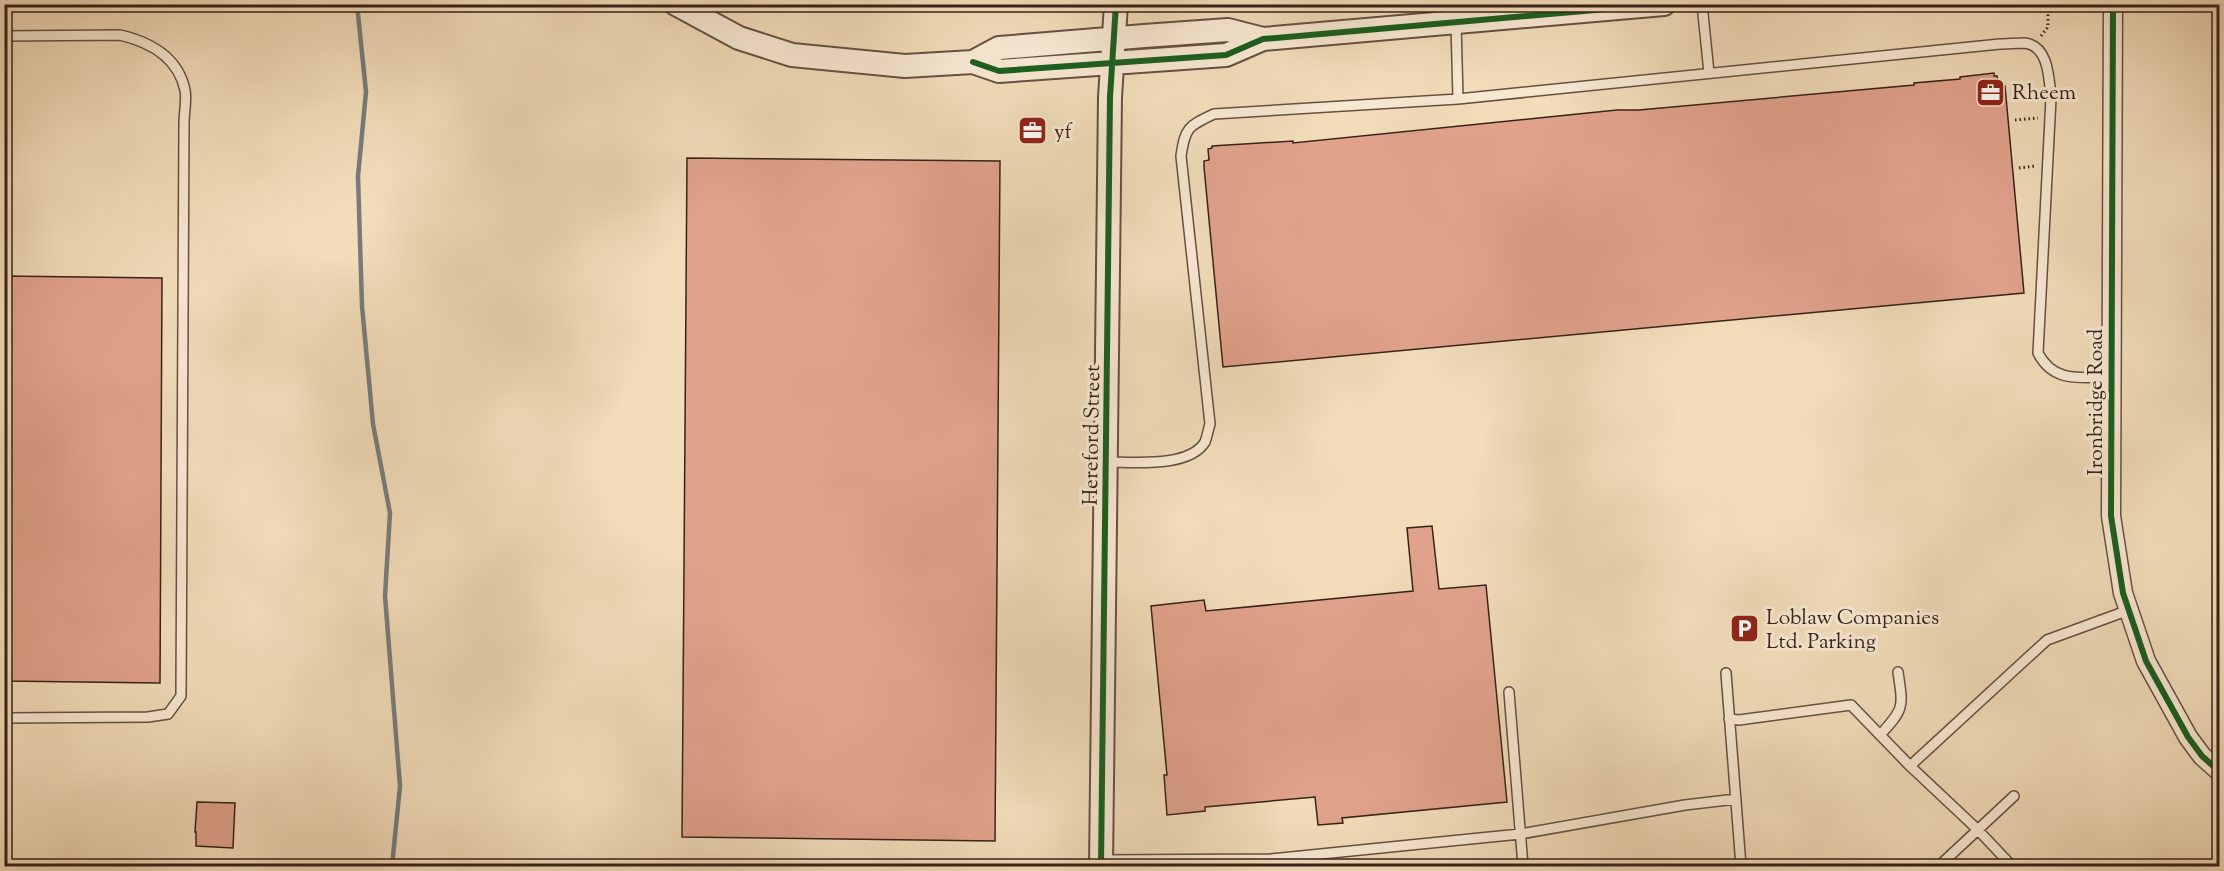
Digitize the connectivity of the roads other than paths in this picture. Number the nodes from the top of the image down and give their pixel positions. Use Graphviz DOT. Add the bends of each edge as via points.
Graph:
graph roads {
  1 [pos="676,4"];
  2 [pos="1116,4"];
  3 [pos="1664,4"];
  4 [pos="1702,4"];
  5 [pos="2113,4"];
  6 [pos="1456,22"];
  7 [pos="4,36"];
  8 [pos="1113,39"];
  9 [pos="1263,39"];
  10 [pos="973,62"];
  11 [pos="1112,63"];
  12 [pos="1710,74"];
  13 [pos="1458,99"];
  14 [pos="2111,377"];
  15 [pos="1107,462"];
  16 [pos="2129,610"];
  17 [pos="1898,672"];
  18 [pos="1726,673"];
  19 [pos="1509,692"];
  20 [pos="4,718"];
  21 [pos="1729,719"];
  22 [pos="1880,735"];
  23 [pos="1910,766"];
  24 [pos="2220,772"];
  25 [pos="2014,796"];
  26 [pos="1736,799"];
  27 [pos="1977,829"];
  28 [pos="1520,834"];
  29 [pos="1101,863"];
  30 [pos="1271,863"];
  31 [pos="1524,867"];
  32 [pos="1741,867"];
  33 [pos="1939,867"];
  34 [pos="2012,867"];
  1 -- 10 [label="street" via="739,38 792,55 905,66"];
  2 -- 8 [label="street, Hereford Street"];
  3 -- 6 [label="street"];
  4 -- 12 [label="lane"];
  5 -- 14 [label="street, Ironbridge Road"];
  6 -- 9 [label="street"];
  6 -- 13 [label="lane"];
  7 -- 20 [label="lane" via="120,35 137,39 165,54 177,67 186,91 180,696 168,714 148,717"];
  8 -- 9 [label="street" via="1228,30"];
  8 -- 10 [label="street" via="999,48"];
  8 -- 11 [label="street, Hereford Street"];
  9 -- 11 [label="street" via="1226,55"];
  10 -- 11 [label="street" via="999,71"];
  11 -- 15 [label="street, Hereford Street"];
  12 -- 13 [label="lane"];
  12 -- 14 [label="lane" via="2000,44 2032,46 2048,68 2050,117 2038,353 2044,364 2062,376"];
  13 -- 15 [label="lane" via="1215,114 1197,122 1184,135 1181,156 1210,424 1205,441 1195,452 1172,461"];
  14 -- 16 [label="street, Ironbridge Road" via="2111,516"];
  15 -- 29 [label="street, Hereford Street"];
  16 -- 23 [label="lane" via="2047,640"];
  16 -- 24 [label="street, Ironbridge Road" via="2146,661 2188,737"];
  17 -- 22 [label="lane" via="1903,704"];
  18 -- 21 [label="lane"];
  19 -- 28 [label="lane"];
  21 -- 22 [label="lane" via="1851,705"];
  21 -- 26 [label="lane"];
  22 -- 23 [label="lane"];
  23 -- 27 [label="lane"];
  25 -- 27 [label="lane"];
  26 -- 28 [label="lane"];
  26 -- 32 [label="lane"];
  27 -- 33 [label="lane"];
  27 -- 34 [label="lane"];
  28 -- 30 [label="lane"];
  28 -- 31 [label="lane"];
  29 -- 30 [label="lane"];
}
